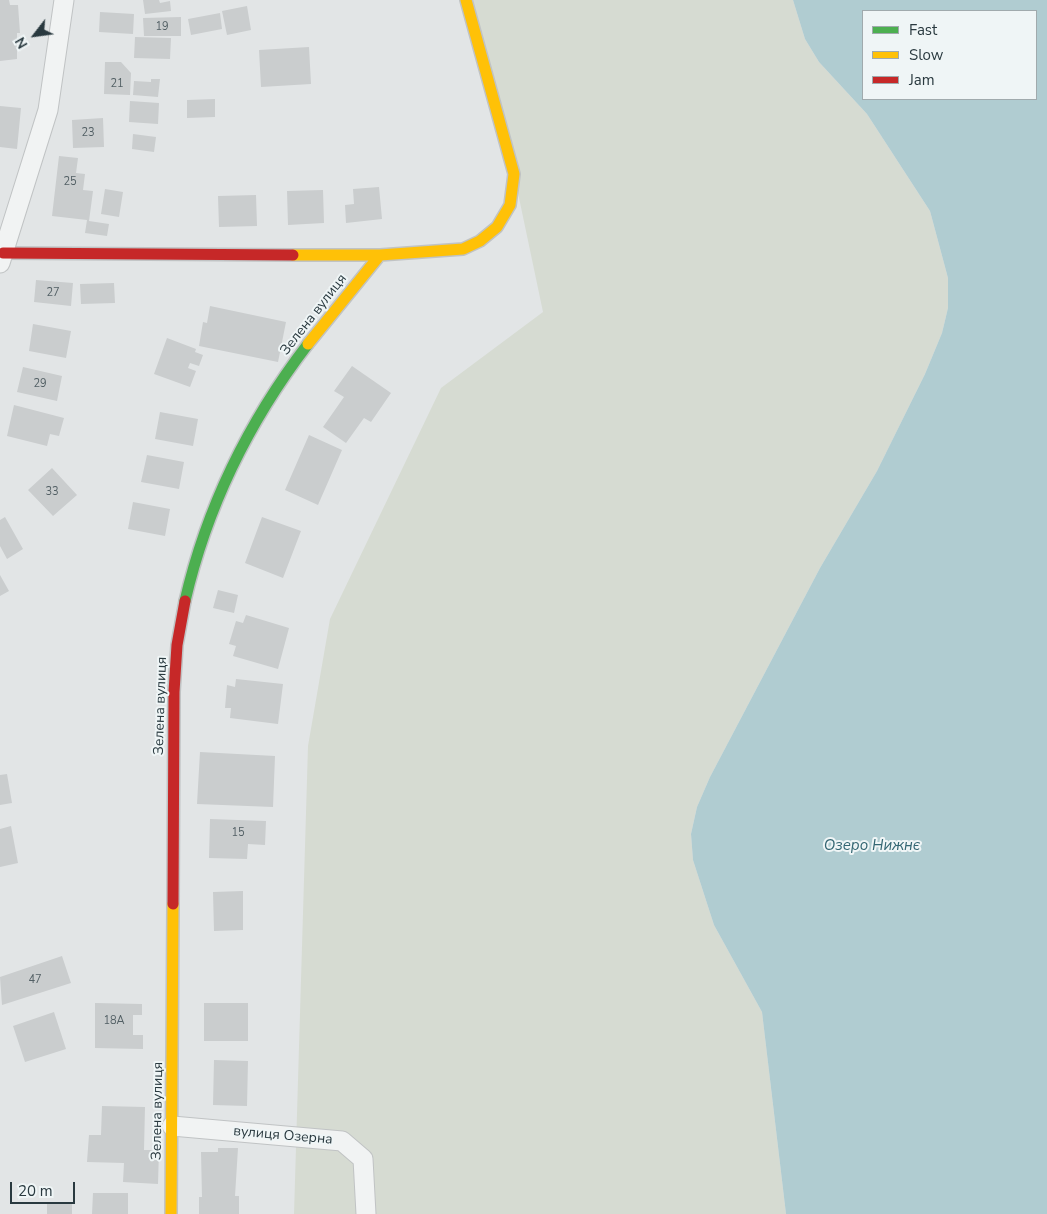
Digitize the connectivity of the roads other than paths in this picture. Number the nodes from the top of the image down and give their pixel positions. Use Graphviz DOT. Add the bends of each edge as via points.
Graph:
graph roads {
  1 [pos="64,0"];
  2 [pos="466,0"];
  3 [pos="380,255"];
  4 [pos="1,258"];
  5 [pos="172,1126"];
  6 [pos="172,1214"];
  7 [pos="366,1214"];
  1 -- 4 [label="street" via="48,110"];
  2 -- 3 [label="street, Зелена вулиця" via="514,174 510,205 497,227 480,241 463,249"];
  3 -- 4 [label="street, Зелена вулиця"];
  3 -- 5 [label="street, Зелена вулиця" via="311,341 247,435 215,508 185,605 178,640 174,692"];
  5 -- 6 [label="street, Зелена вулиця"];
  5 -- 7 [label="street, вулиця Озерна" via="342,1141 363,1159"];
}
